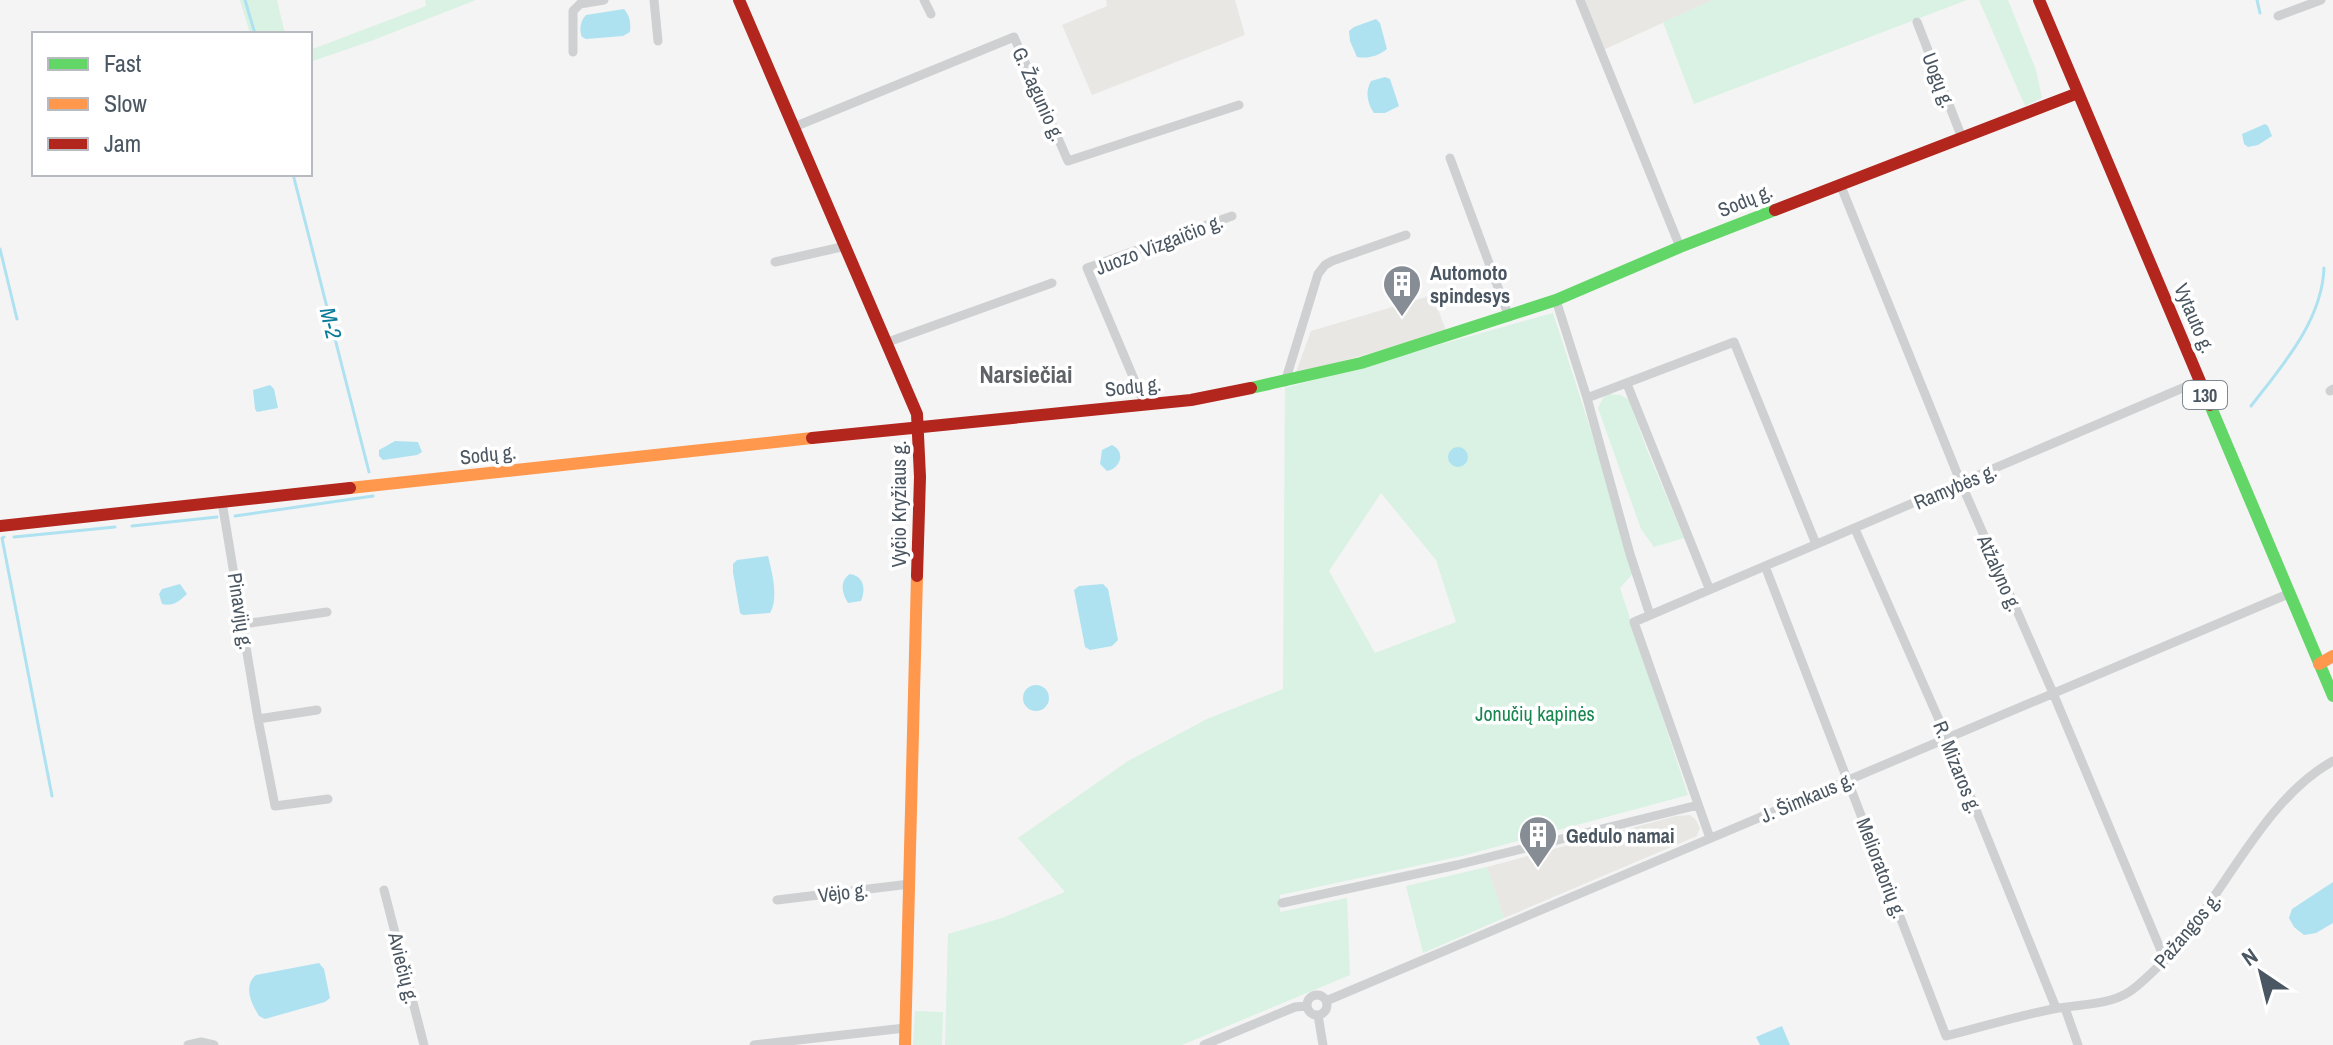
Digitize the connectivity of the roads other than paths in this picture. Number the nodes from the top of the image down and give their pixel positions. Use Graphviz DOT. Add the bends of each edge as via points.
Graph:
graph roads {
  1 [pos="604,0"];
  2 [pos="654,0"];
  3 [pos="739,0"];
  4 [pos="924,0"];
  5 [pos="1580,0"];
  6 [pos="2039,0"];
  7 [pos="2321,0"];
  8 [pos="931,14"];
  9 [pos="2278,16"];
  10 [pos="1917,22"];
  11 [pos="658,41"];
  12 [pos="573,52"];
  13 [pos="2078,93"];
  14 [pos="1239,105"];
  15 [pos="794,127"];
  16 [pos="1962,138"];
  17 [pos="1450,158"];
  18 [pos="1840,184"];
  19 [pos="1232,216"];
  20 [pos="1406,235"];
  21 [pos="846,246"];
  22 [pos="1680,247"];
  23 [pos="775,262"];
  24 [pos="1052,283"];
  25 [pos="1556,300"];
  26 [pos="1509,317"];
  27 [pos="888,342"];
  28 [pos="2199,381"];
  29 [pos="1285,382"];
  30 [pos="1627,384"];
  31 [pos="1587,398"];
  32 [pos="1145,405"];
  33 [pos="918,427"];
  34 [pos="1961,483"];
  35 [pos="222,502"];
  36 [pos="0,526"];
  37 [pos="1855,529"];
  38 [pos="1816,544"];
  39 [pos="1765,566"];
  40 [pos="1709,588"];
  41 [pos="2288,594"];
  42 [pos="327,612"];
  43 [pos="1650,615"];
  44 [pos="243,624"];
  45 [pos="2333,656"];
  46 [pos="2319,664"];
  47 [pos="2053,693"];
  48 [pos="2333,696"];
  49 [pos="317,710"];
  50 [pos="258,719"];
  51 [pos="1947,738"];
  52 [pos="2333,761"];
  53 [pos="1848,780"];
  54 [pos="328,799"];
  55 [pos="1698,805"];
  56 [pos="1710,838"];
  57 [pos="910,884"];
  58 [pos="384,890"];
  59 [pos="777,900"];
  60 [pos="1282,903"];
  61 [pos="2165,960"];
  62 [pos="1326,1001"];
  63 [pos="1307,1006"];
  64 [pos="2060,1008"];
  65 [pos="1318,1015"];
  66 [pos="905,1028"];
  67 [pos="1946,1036"];
  68 [pos="188,1045"];
  69 [pos="214,1045"];
  70 [pos="424,1045"];
  71 [pos="754,1045"];
  72 [pos="905,1045"];
  73 [pos="1204,1045"];
  74 [pos="1323,1045"];
  75 [pos="2078,1045"];
  1 -- 12 [label="street" via="580,4 573,11"];
  2 -- 11 [label="street"];
  3 -- 15 [label="main road, Vyčio Kryžiaus g."];
  4 -- 8 [label="street"];
  5 -- 22 [label="street"];
  6 -- 13 [label="main road, Vytauto g. / 130"];
  7 -- 9 [label="street"];
  10 -- 16 [label="street, Uogų g."];
  13 -- 16 [label="main road, Sodų g."];
  13 -- 28 [label="main road, Vytauto g. / 130"];
  14 -- 15 [label="street, G. Žagunio g." via="1068,161 1014,37"];
  15 -- 21 [label="main road, Vyčio Kryžiaus g."];
  16 -- 18 [label="main road, Sodų g."];
  17 -- 26 [label="street"];
  18 -- 22 [label="main road, Sodų g."];
  18 -- 34 [label="street, Atžalyno g."];
  19 -- 32 [label="street, Juozo Vizgaičio g." via="1087,268"];
  20 -- 29 [label="street" via="1325,265"];
  21 -- 23 [label="street"];
  21 -- 27 [label="main road, Vyčio Kryžiaus g."];
  22 -- 25 [label="main road, Sodų g."];
  24 -- 27 [label="street"];
  25 -- 26 [label="main road, Sodų g."];
  25 -- 31 [label="street"];
  26 -- 29 [label="main road, Sodų g."];
  27 -- 33 [label="main road, Vyčio Kryžiaus g."];
  28 -- 34 [label="street, Ramybės g."];
  28 -- 41 [label="main road, Vytauto g. / 130"];
  29 -- 32 [label="main road, Sodų g."];
  30 -- 31 [label="street"];
  30 -- 38 [label="street" via="1734,342"];
  30 -- 40 [label="street"];
  31 -- 43 [label="street"];
  32 -- 33 [label="main road, Sodų g."];
  33 -- 35 [label="main road, Sodų g."];
  33 -- 57 [label="main road, Vyčio Kryžiaus g."];
  34 -- 37 [label="street, Ramybės g."];
  34 -- 47 [label="street, Atžalyno g."];
  35 -- 36 [label="main road, Sodų g."];
  35 -- 44 [label="street, Pinavijų g."];
  37 -- 38 [label="street, Ramybės g."];
  37 -- 51 [label="street, R. Mizaros g."];
  38 -- 39 [label="street, Ramybės g."];
  39 -- 40 [label="street, Ramybės g."];
  39 -- 53 [label="street, Melioratorių g."];
  40 -- 43 [label="street, Ramybės g."];
  41 -- 46 [label="main road, Vytauto g. / 130"];
  41 -- 47 [label="street, J. Šimkaus g."];
  42 -- 44 [label="street"];
  43 -- 55 [label="street, Ramybės g." via="1634,622"];
  44 -- 50 [label="street, Pinavijų g."];
  45 -- 46 [label="main road"];
  46 -- 48 [label="main road, Vytauto g. / 130"];
  47 -- 51 [label="street, J. Šimkaus g."];
  47 -- 61 [label="street, Atžalyno g."];
  49 -- 50 [label="street"];
  50 -- 54 [label="street, Pinavijų g." via="275,806"];
  51 -- 53 [label="street, J. Šimkaus g."];
  51 -- 64 [label="street, R. Mizaros g."];
  52 -- 61 [label="street, Pažangos g." via="2275,812"];
  53 -- 56 [label="street, J. Šimkaus g."];
  53 -- 67 [label="street, Melioratorių g."];
  55 -- 56 [label="street"];
  55 -- 60 [label="street"];
  56 -- 62 [label="street, J. Šimkaus g."];
  57 -- 59 [label="street, Vėjo g."];
  57 -- 66 [label="main road, Vyčio Kryžiaus g."];
  58 -- 70 [label="street, Aviečių g."];
  61 -- 64 [label="street, Pažangos g." via="2128,993"];
  62 -- 63 [label="street, J. Šimkaus g." via="1313,995"];
  62 -- 65 [label="street" via="1326,1010"];
  63 -- 65 [label="street"];
  63 -- 73 [label="street, J. Šimkaus g."];
  64 -- 67 [label="street, Pažangos g."];
  64 -- 75 [label="street, R. Mizaros g."];
  65 -- 74 [label="street"];
  66 -- 71 [label="street"];
  66 -- 72 [label="main road, Vyčio Kryžiaus g."];
  68 -- 69 [label="street"];
}
